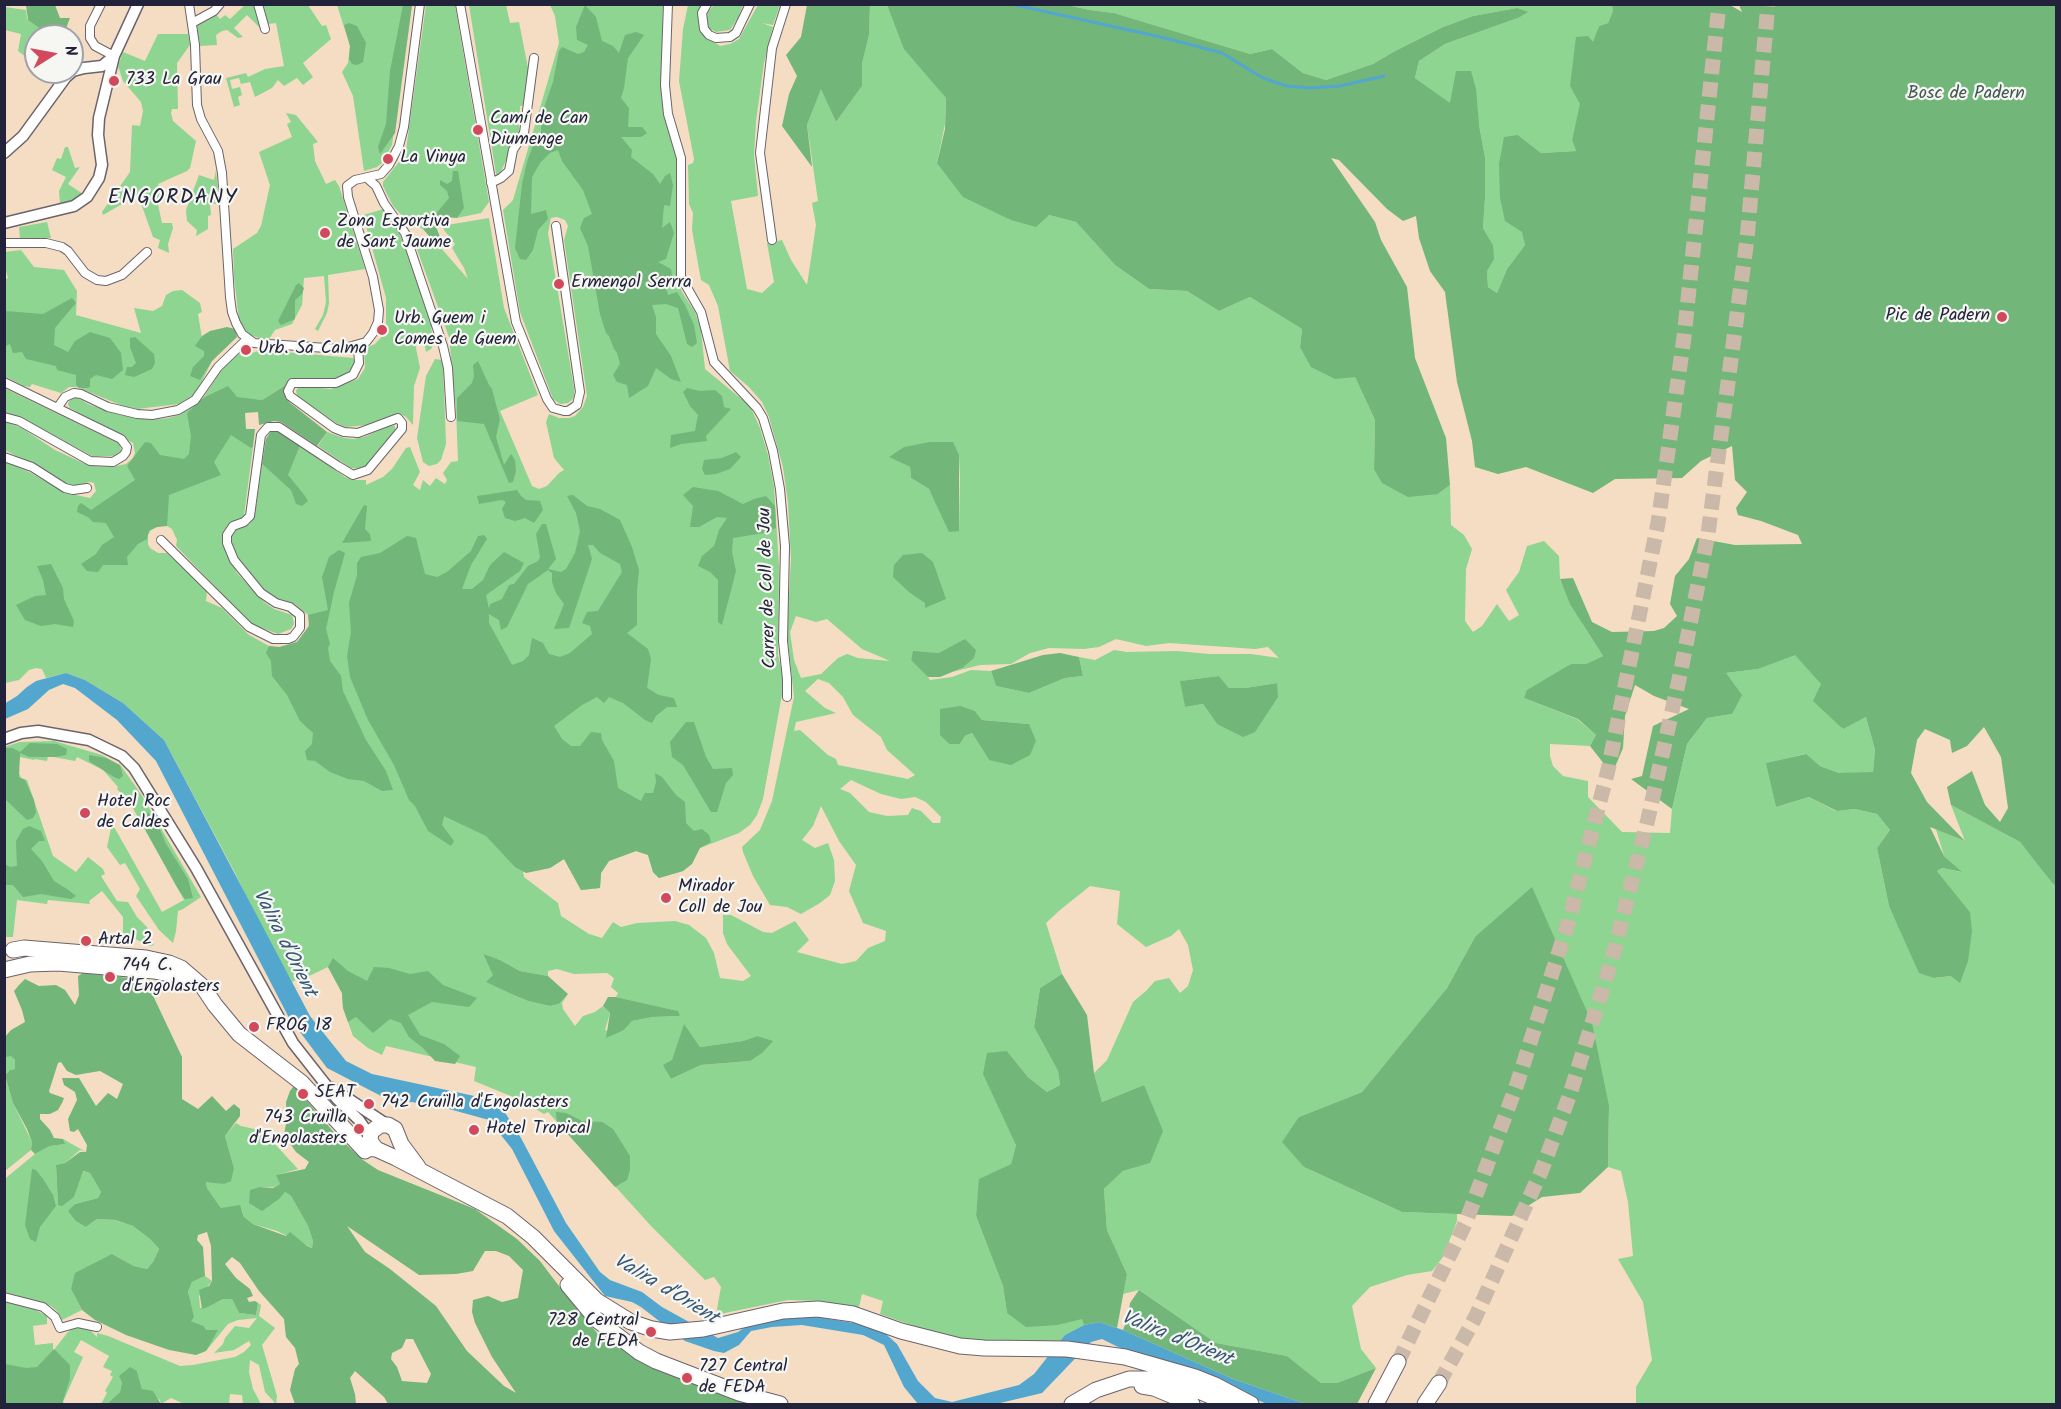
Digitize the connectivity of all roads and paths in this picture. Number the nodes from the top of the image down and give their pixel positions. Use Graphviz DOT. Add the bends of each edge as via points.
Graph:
graph roads {
  1 [pos="101,4"];
  2 [pos="138,4"];
  3 [pos="189,4"];
  4 [pos="220,4"];
  5 [pos="258,4"];
  6 [pos="420,4"];
  7 [pos="460,4"];
  8 [pos="668,4"];
  9 [pos="707,4"];
  10 [pos="750,4"];
  11 [pos="786,4"];
  12 [pos="192,23"];
  13 [pos="265,29"];
  14 [pos="114,56"];
  15 [pos="534,58"];
  16 [pos="94,67"];
  17 [pos="108,81"];
  18 [pos="4,153"];
  19 [pos="367,178"];
  20 [pos="491,183"];
  21 [pos="4,223"];
  22 [pos="556,226"];
  23 [pos="772,240"];
  24 [pos="4,243"];
  25 [pos="147,252"];
  26 [pos="248,339"];
  27 [pos="358,346"];
  28 [pos="4,382"];
  29 [pos="58,407"];
  30 [pos="4,417"];
  31 [pos="451,417"];
  32 [pos="4,457"];
  33 [pos="87,488"];
  34 [pos="161,540"];
  35 [pos="787,697"];
  36 [pos="4,739"];
  37 [pos="9,948"];
  38 [pos="7,970"];
  39 [pos="215,1005"];
  40 [pos="329,1086"];
  41 [pos="386,1124"];
  42 [pos="398,1138"];
  43 [pos="368,1142"];
  44 [pos="426,1175"];
  45 [pos="443,1184"];
  46 [pos="538,1243"];
  47 [pos="4,1297"];
  48 [pos="97,1327"];
  49 [pos="1107,1353"];
  50 [pos="1398,1362"];
  51 [pos="1181,1383"];
  52 [pos="1439,1383"];
  53 [pos="780,1404"];
  54 [pos="1072,1404"];
  55 [pos="1088,1404"];
  56 [pos="1192,1404"];
  57 [pos="1229,1404"];
  58 [pos="1251,1404"];
  59 [pos="1376,1404"];
  60 [pos="1425,1404"];
  1 -- 14 [label="street" via="90,26 90,38 95,46"];
  2 -- 14 [label="main road"];
  3 -- 12 [label="street"];
  4 -- 12 [label="street"];
  5 -- 13 [label="street"];
  6 -- 19 [label="street" via="399,146 385,170"];
  7 -- 20 [label="street"];
  8 -- 35 [label="street, Carrer de Coll de Jou" via="665,85 668,114 681,158 681,278 701,312 714,362 757,408 773,451 785,546 783,641"];
  9 -- 10 [label="street" via="702,13 704,29 717,39 736,33"];
  11 -- 23 [label="street" via="772,48 760,153"];
  12 -- 26 [label="street" via="197,105 218,151 222,173 232,312"];
  14 -- 16 [label="main road" via="106,64"];
  14 -- 17 [label="main road"];
  15 -- 20 [label="street" via="524,133 513,150 509,171"];
  16 -- 17 [label="main road"];
  16 -- 18 [label="main road" via="66,77 23,136"];
  17 -- 21 [label="main road" via="98,130 102,169 87,197 66,209"];
  19 -- 27 [label="street" via="349,183 346,190 379,310 373,333"];
  19 -- 31 [label="street" via="405,233 443,346"];
  20 -- 22 [label="street" via="516,322 547,399 553,408 568,411 577,405 580,392"];
  24 -- 25 [label="street" via="62,247 97,280 122,275"];
  26 -- 27 [label="street" via="273,345 341,349"];
  26 -- 29 [label="street" via="218,367 195,400 178,410 137,414 74,393"];
  27 -- 34 [label="street" via="359,363 353,375 336,383 292,383 290,396 344,432 358,434 398,418 402,429 368,470 353,475 279,427 268,427 261,435 250,516 232,526 227,534 226,543 234,560 261,593 300,615 300,628 293,638 273,639 249,627"];
  28 -- 29 [label="street"];
  29 -- 30 [label="street" via="121,439 127,447 123,456 113,462 90,461 19,421"];
  32 -- 33 [label="street" via="65,488"];
  36 -- 40 [label="main road" via="38,731 80,738 110,749 134,768 196,868 293,1043"];
  37 -- 38 [label="highway" via="17,959"];
  37 -- 39 [label="highway" via="169,963 193,976"];
  38 -- 39 [label="highway" via="58,963 169,974 193,985"];
  39 -- 43 [label="highway" via="239,1034"];
  40 -- 41 [label="main road"];
  40 -- 43 [label="main road" via="359,1120"];
  41 -- 42 [label="highway"];
  41 -- 43 [label="highway" via="376,1127"];
  42 -- 43 [label="highway" via="392,1149"];
  42 -- 44 [label="highway"];
  43 -- 44 [label="highway"];
  43 -- 45 [label="highway" via="367,1153 384,1164"];
  44 -- 45 [label="highway"];
  45 -- 46 [label="highway" via="507,1216"];
  46 -- 49 [label="highway" via="609,1310 652,1329 704,1329 783,1311 818,1309 853,1314 960,1346"];
  46 -- 53 [label="highway" via="597,1320 639,1352 739,1393"];
  47 -- 48 [label="street" via="43,1308 55,1317 60,1328 78,1323"];
  49 -- 51 [label="highway"];
  49 -- 58 [label="highway" via="1196,1377"];
  50 -- 59 [label="highway"];
  51 -- 54 [label="highway" via="1129,1379 1096,1390"];
  51 -- 57 [label="highway"];
  52 -- 60 [label="highway"];
  55 -- 56 [label="highway" via="1125,1387 1147,1386"];
}
